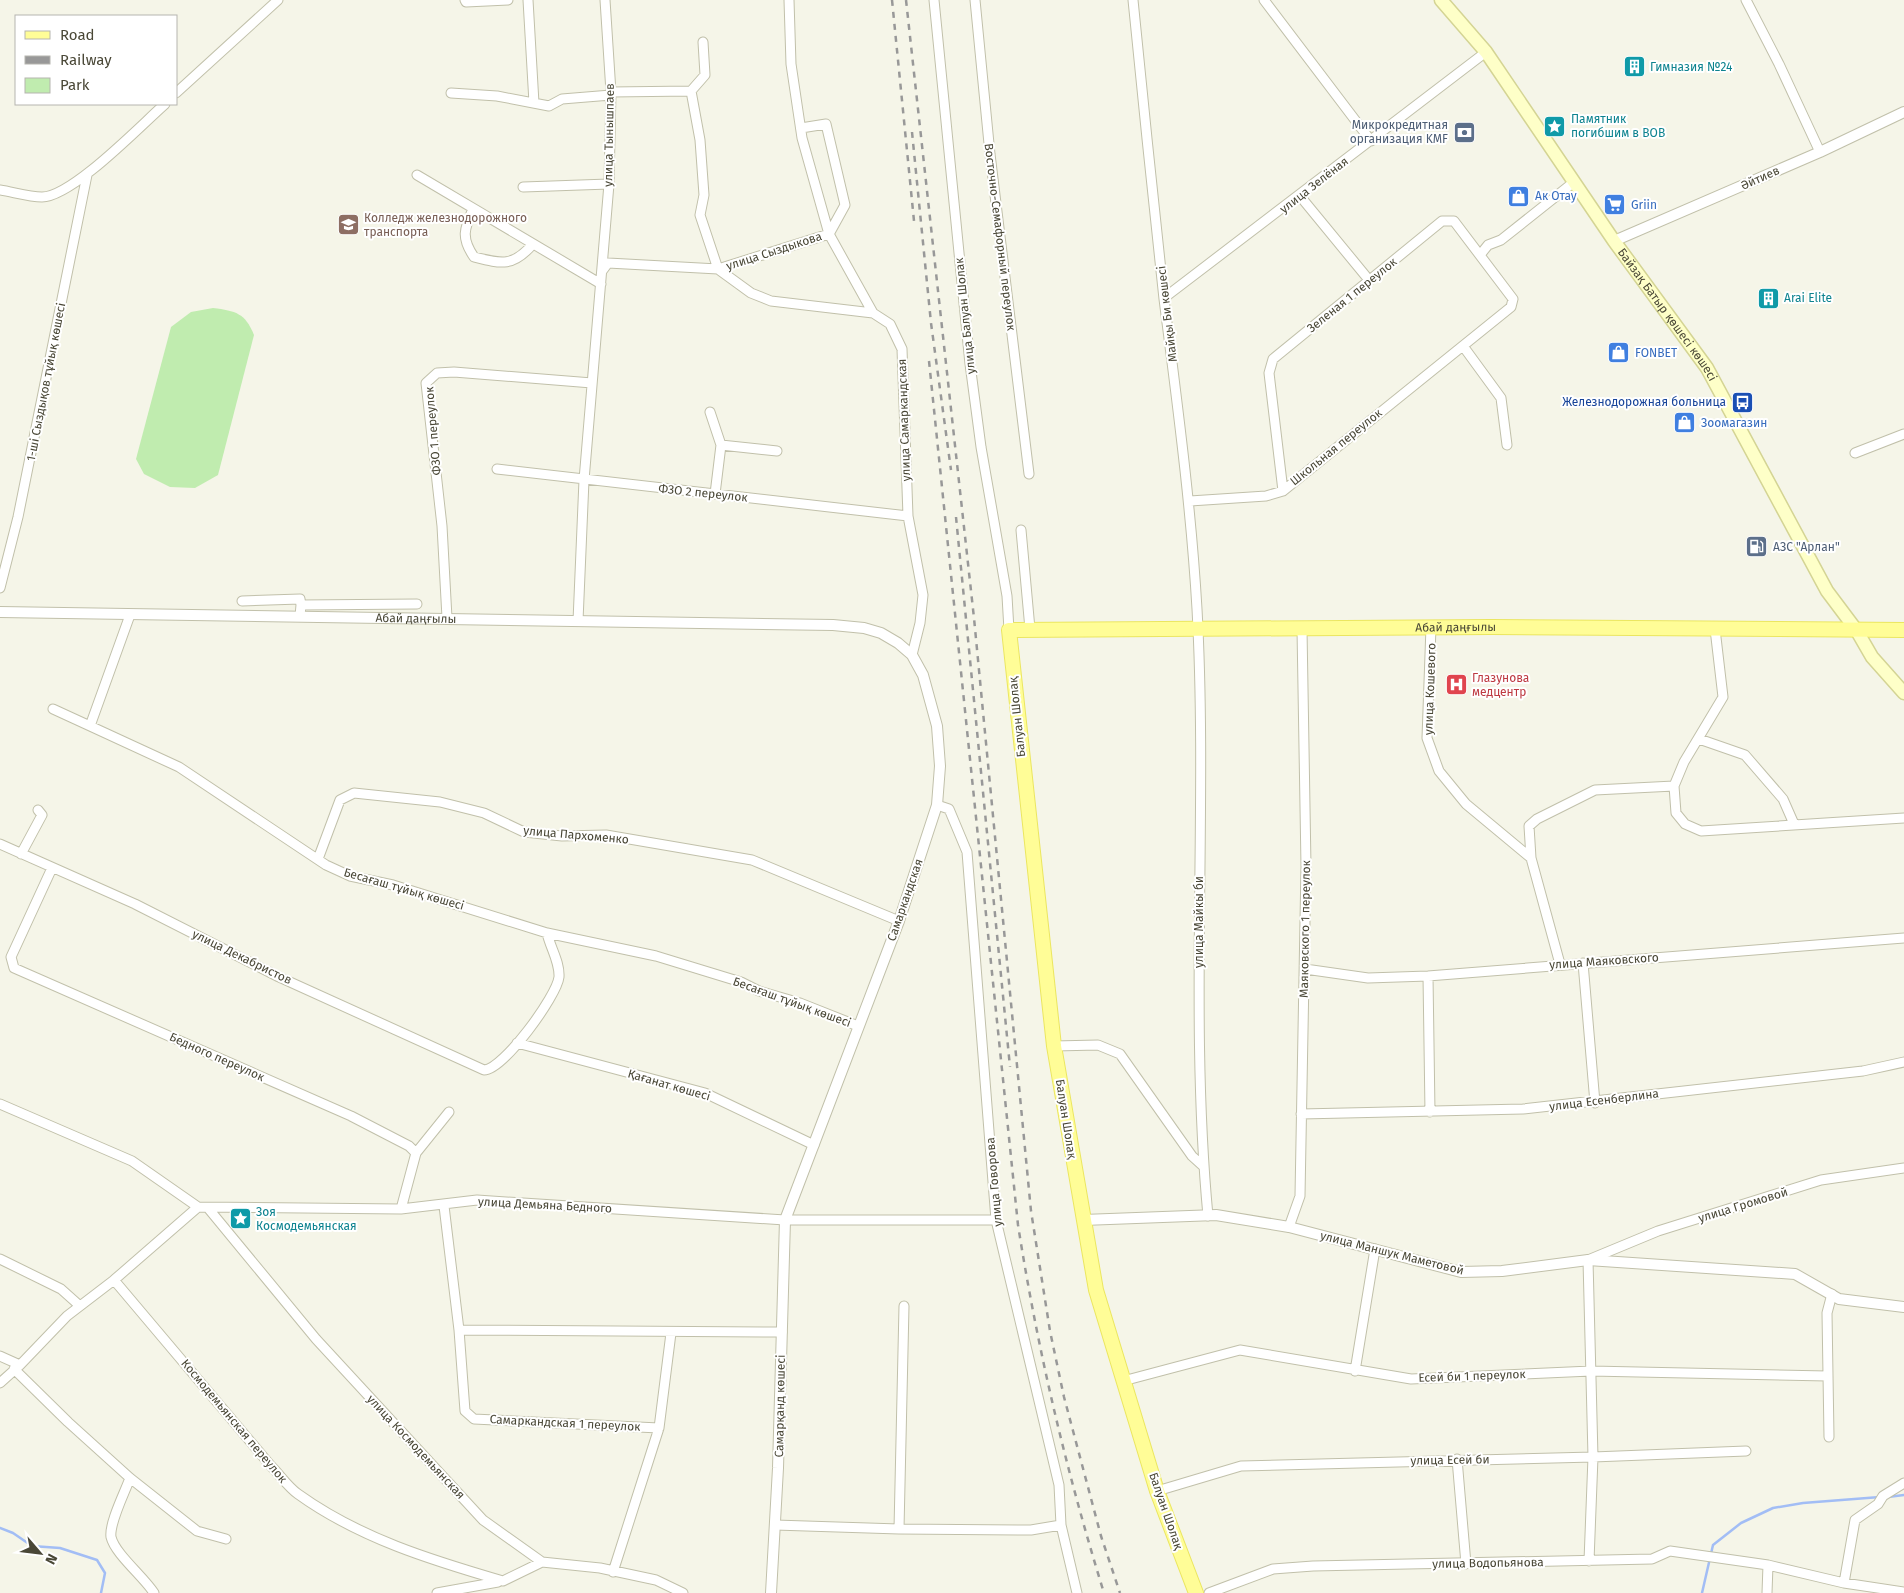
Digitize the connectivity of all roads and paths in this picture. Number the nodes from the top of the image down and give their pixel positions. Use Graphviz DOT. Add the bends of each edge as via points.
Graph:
graph roads {
  1 [pos="278,0"];
  2 [pos="508,0"];
  3 [pos="528,0"];
  4 [pos="605,0"];
  5 [pos="789,0"];
  6 [pos="934,0"];
  7 [pos="975,0"];
  8 [pos="1133,0"];
  9 [pos="1264,0"];
  10 [pos="1441,0"];
  11 [pos="1746,0"];
  12 [pos="466,1"];
  13 [pos="703,42"];
  14 [pos="1486,52"];
  15 [pos="178,91"];
  16 [pos="691,91"];
  17 [pos="451,93"];
  18 [pos="611,94"];
  19 [pos="534,103"];
  20 [pos="163,105"];
  21 [pos="1904,112"];
  22 [pos="801,128"];
  23 [pos="1371,141"];
  24 [pos="1820,152"];
  25 [pos="87,175"];
  26 [pos="417,175"];
  27 [pos="1574,182"];
  28 [pos="609,184"];
  29 [pos="523,187"];
  30 [pos="0,190"];
  31 [pos="1300,196"];
  32 [pos="473,209"];
  33 [pos="829,234"];
  34 [pos="1614,241"];
  35 [pos="533,244"];
  36 [pos="1480,255"];
  37 [pos="718,269"];
  38 [pos="602,270"];
  39 [pos="1369,280"];
  40 [pos="600,284"];
  41 [pos="1164,298"];
  42 [pos="1511,307"];
  43 [pos="873,313"];
  44 [pos="1463,346"];
  45 [pos="592,383"];
  46 [pos="710,412"];
  47 [pos="1904,434"];
  48 [pos="721,445"];
  49 [pos="1507,446"];
  50 [pos="777,451"];
  51 [pos="1855,454"];
  52 [pos="497,469"];
  53 [pos="1029,474"];
  54 [pos="584,480"];
  55 [pos="1283,491"];
  56 [pos="715,494"];
  57 [pos="1190,501"];
  58 [pos="908,516"];
  59 [pos="1021,530"];
  60 [pos="0,588"];
  61 [pos="242,601"];
  62 [pos="417,604"];
  63 [pos="301,605"];
  64 [pos="0,612"];
  65 [pos="130,615"];
  66 [pos="300,616"];
  67 [pos="447,618"];
  68 [pos="578,620"];
  69 [pos="833,625"];
  70 [pos="1431,627"];
  71 [pos="1198,628"];
  72 [pos="1030,629"];
  73 [pos="1302,629"];
  74 [pos="1715,629"];
  75 [pos="1009,630"];
  76 [pos="1857,630"];
  77 [pos="1904,630"];
  78 [pos="912,655"];
  79 [pos="1904,693"];
  80 [pos="53,709"];
  81 [pos="90,726"];
  82 [pos="1698,739"];
  83 [pos="1674,786"];
  84 [pos="937,805"];
  85 [pos="38,810"];
  86 [pos="1904,818"];
  87 [pos="1794,824"];
  88 [pos="0,844"];
  89 [pos="22,854"];
  90 [pos="1532,858"];
  91 [pos="318,859"];
  92 [pos="52,868"];
  93 [pos="899,921"];
  94 [pos="547,933"];
  95 [pos="1904,938"];
  96 [pos="1584,963"];
  97 [pos="1560,964"];
  98 [pos="1305,969"];
  99 [pos="1428,976"];
  100 [pos="858,1026"];
  101 [pos="517,1043"];
  102 [pos="1054,1046"];
  103 [pos="1904,1062"];
  104 [pos="1595,1102"];
  105 [pos="0,1104"];
  106 [pos="449,1112"];
  107 [pos="1430,1112"];
  108 [pos="1301,1114"];
  109 [pos="814,1145"];
  110 [pos="416,1153"];
  111 [pos="1204,1166"];
  112 [pos="1904,1168"];
  113 [pos="444,1206"];
  114 [pos="198,1207"];
  115 [pos="208,1208"];
  116 [pos="401,1209"];
  117 [pos="1208,1216"];
  118 [pos="785,1220"];
  119 [pos="996,1220"];
  120 [pos="1083,1220"];
  121 [pos="1289,1227"];
  122 [pos="1375,1249"];
  123 [pos="0,1259"];
  124 [pos="1588,1260"];
  125 [pos="114,1280"];
  126 [pos="1832,1294"];
  127 [pos="80,1306"];
  128 [pos="904,1306"];
  129 [pos="1904,1307"];
  130 [pos="460,1330"];
  131 [pos="671,1332"];
  132 [pos="782,1332"];
  133 [pos="0,1356"];
  134 [pos="17,1367"];
  135 [pos="1355,1371"];
  136 [pos="1591,1371"];
  137 [pos="1827,1376"];
  138 [pos="1124,1381"];
  139 [pos="0,1382"];
  140 [pos="659,1428"];
  141 [pos="1828,1436"];
  142 [pos="1746,1451"];
  143 [pos="1593,1457"];
  144 [pos="1457,1460"];
  145 [pos="130,1478"];
  146 [pos="1904,1483"];
  147 [pos="1157,1491"];
  148 [pos="775,1525"];
  149 [pos="1061,1525"];
  150 [pos="900,1530"];
  151 [pos="226,1539"];
  152 [pos="1589,1561"];
  153 [pos="542,1562"];
  154 [pos="1466,1564"];
  155 [pos="1768,1564"];
  156 [pos="613,1572"];
  157 [pos="503,1581"];
  158 [pos="1844,1583"];
  159 [pos="1904,1592"];
  160 [pos="154,1593"];
  161 [pos="437,1593"];
  162 [pos="683,1593"];
  163 [pos="771,1593"];
  164 [pos="1077,1593"];
  165 [pos="1196,1593"];
  166 [pos="1209,1593"];
  167 [pos="1767,1593"];
  1 -- 15 [label="street"];
  2 -- 12 [label="street"];
  3 -- 19 [label="street"];
  4 -- 18 [label="street, улица Тынышпаев"];
  5 -- 22 [label="street, улица Самаркандская" via="791,64"];
  6 -- 75 [label="street, улица Балуан Шолак" via="970,364 1007,596"];
  7 -- 53 [label="street, Восточно-Семафорный переулок" via="990,154"];
  8 -- 41 [label="street, Майқы Би көшесі"];
  9 -- 23 [label="street"];
  10 -- 14 [label="main road, Байзақ Батыр қөшесі көшесі"];
  11 -- 24 [label="street"];
  13 -- 16 [label="street" via="705,75"];
  14 -- 23 [label="street, улица Зелёная"];
  14 -- 27 [label="main road, Байзақ Батыр қөшесі көшесі"];
  16 -- 18 [label="street"];
  16 -- 37 [label="street" via="700,140 704,195 700,215"];
  17 -- 19 [label="street" via="497,96"];
  18 -- 19 [label="street" via="562,99 549,106"];
  18 -- 28 [label="street, улица Тынышпаев"];
  20 -- 25 [label="street"];
  21 -- 24 [label="street, Әйтиев"];
  22 -- 33 [label="street, улица Самаркандская"];
  22 -- 33 [label="street" via="826,124 845,205"];
  23 -- 31 [label="street, улица Зелёная"];
  24 -- 34 [label="street, Әйтиев"];
  25 -- 30 [label="street" via="44,197"];
  25 -- 60 [label="street, 1-ші Сыздықов тұйық көшесі" via="22,498"];
  26 -- 32 [label="street"];
  27 -- 34 [label="main road, Байзақ Батыр қөшесі көшесі"];
  27 -- 36 [label="street" via="1501,240 1488,245"];
  28 -- 29 [label="street"];
  28 -- 38 [label="street, улица Тынышпаев"];
  31 -- 39 [label="street"];
  31 -- 41 [label="street, улица Зелёная"];
  32 -- 35 [label="street"];
  32 -- 35 [label="street" via="466,224 465,244 474,257 511,263 521,258"];
  33 -- 37 [label="street, улица Сыздыкова"];
  33 -- 43 [label="street, улица Самаркандская"];
  34 -- 76 [label="main road, Байзақ Батыр қөшесі көшесі" via="1707,368 1827,591"];
  35 -- 40 [label="street"];
  36 -- 39 [label="street, Зеленая 1 переулок" via="1454,221 1445,220"];
  36 -- 42 [label="street, Зеленая 1 переулок" via="1513,299"];
  37 -- 38 [label="street, улица Сыздыкова" via="608,263"];
  37 -- 43 [label="street" via="751,293 771,301"];
  38 -- 40 [label="street"];
  39 -- 55 [label="street, Зеленая 1 переулок" via="1273,359 1269,366"];
  40 -- 45 [label="street"];
  41 -- 57 [label="street, Майқы Би көшесі"];
  42 -- 44 [label="street, Школьная переулок"];
  43 -- 58 [label="street, улица Самаркандская" via="890,324 902,349"];
  44 -- 49 [label="street" via="1501,398"];
  44 -- 55 [label="street, Школьная переулок"];
  45 -- 54 [label="street"];
  45 -- 67 [label="street, ФЗО 1 переулок" via="454,372 437,374 426,383 442,526"];
  46 -- 48 [label="street"];
  47 -- 51 [label="street"];
  48 -- 50 [label="street"];
  48 -- 56 [label="street"];
  52 -- 54 [label="street, ФЗО 2 переулок"];
  54 -- 56 [label="street, ФЗО 2 переулок"];
  54 -- 68 [label="street"];
  55 -- 57 [label="street, Школьная переулок" via="1266,496"];
  56 -- 58 [label="street, ФЗО 2 переулок"];
  57 -- 71 [label="street, Майқы Би көшесі"];
  58 -- 78 [label="street, улица Самаркандская" via="923,595"];
  59 -- 72 [label="street"];
  61 -- 63 [label="street" via="300,599"];
  62 -- 63 [label="street"];
  63 -- 66 [label="street"];
  64 -- 65 [label="street, Абай даңғылы"];
  65 -- 66 [label="street, Абай даңғылы"];
  65 -- 81 [label="street"];
  66 -- 67 [label="street, Абай даңғылы"];
  67 -- 68 [label="street, Абай даңғылы"];
  68 -- 69 [label="street, Абай даңғылы"];
  69 -- 78 [label="street, Самаркандская" via="881,633"];
  70 -- 73 [label="main road, Абай даңғылы"];
  70 -- 74 [label="main road, Абай даңғылы"];
  70 -- 90 [label="street, улица Кошевого" via="1427,738 1439,771 1466,804"];
  71 -- 72 [label="main road, Абай даңғылы"];
  71 -- 73 [label="main road, Абай даңғылы"];
  71 -- 111 [label="street, улица Майкы би" via="1199,944"];
  72 -- 75 [label="main road, Абай даңғылы"];
  73 -- 98 [label="street, Маяковского 1 переулок"];
  74 -- 76 [label="main road, Абай даңғылы"];
  74 -- 82 [label="street" via="1723,697"];
  75 -- 102 [label="main road, Балуан Шолақ"];
  76 -- 77 [label="main road, Абай даңғылы"];
  76 -- 79 [label="main road, Байзақ Батыр қөшесі көшесі" via="1872,657"];
  78 -- 84 [label="street, Самаркандская" via="923,675 936,726 940,766"];
  80 -- 81 [label="street, Бесағаш тұйық көшесі"];
  81 -- 91 [label="street, Бесағаш тұйық көшесі" via="180,767"];
  82 -- 83 [label="street"];
  82 -- 87 [label="street" via="1745,755 1783,799"];
  83 -- 87 [label="street" via="1676,813 1685,824 1701,831"];
  83 -- 90 [label="street" via="1595,790 1537,818 1529,826"];
  84 -- 93 [label="street, Самаркандская"];
  84 -- 119 [label="street, улица Говорова" via="948,809 967,852"];
  85 -- 89 [label="street" via="42,815"];
  86 -- 87 [label="street"];
  88 -- 89 [label="street, улица Декабристов"];
  89 -- 92 [label="street, улица Декабристов"];
  90 -- 97 [label="street"];
  91 -- 93 [label="street, улица Пархоменко" via="340,800 354,793 394,796 440,802 484,813 524,832 562,836 606,835 752,860"];
  91 -- 94 [label="street, Бесағаш тұйық көшесі" via="350,876 393,884"];
  92 -- 101 [label="street, улица Декабристов" via="135,904 279,977 484,1070 494,1066"];
  92 -- 110 [label="street, Бедного переулок" via="11,957 14,968 351,1116 409,1146"];
  93 -- 100 [label="street, Самаркандская"];
  94 -- 100 [label="street, Бесағаш тұйық көшесі" via="656,956 742,982"];
  94 -- 101 [label="street" via="558,965 559,979 542,1012"];
  95 -- 96 [label="street, улица Маяковского"];
  96 -- 97 [label="street, улица Маяковского"];
  96 -- 104 [label="street"];
  97 -- 99 [label="street, улица Маяковского"];
  98 -- 99 [label="street, улица Маяковского" via="1368,978"];
  98 -- 108 [label="street, Маяковского 1 переулок"];
  99 -- 107 [label="street"];
  100 -- 109 [label="street, Самаркандская"];
  101 -- 109 [label="street, Қағанат көшесі" via="705,1093"];
  102 -- 111 [label="street" via="1098,1045 1120,1054 1192,1156"];
  102 -- 120 [label="main road, Балуан Шолақ"];
  103 -- 104 [label="street, улица Есенберлина" via="1862,1071"];
  104 -- 107 [label="street, улица Есенберлина" via="1523,1110"];
  105 -- 114 [label="street, улица Демьяна Бедного" via="132,1161"];
  106 -- 110 [label="street"];
  107 -- 108 [label="street, улица Есенберлина"];
  108 -- 121 [label="street, Маяковского 1 переулок" via="1300,1196"];
  109 -- 118 [label="street, Самаркандская"];
  110 -- 116 [label="street"];
  111 -- 117 [label="street, улица Майкы би"];
  112 -- 124 [label="street, улица Громовой" via="1821,1180 1658,1231"];
  113 -- 116 [label="street, улица Демьяна Бедного"];
  113 -- 118 [label="street, улица Демьяна Бедного" via="477,1200"];
  113 -- 130 [label="street, Самаркандская 1 переулок"];
  114 -- 115 [label="street, улица Демьяна Бедного"];
  114 -- 125 [label="street"];
  115 -- 116 [label="street, улица Демьяна Бедного"];
  115 -- 153 [label="street, улица Космодемьянская" via="316,1339 483,1520"];
  117 -- 120 [label="street, улица Маншук Маметовой"];
  117 -- 121 [label="street, улица Маншук Маметовой"];
  118 -- 119 [label="street, улица Демьяна Бедного"];
  118 -- 132 [label="street, Самарқанд көшесі"];
  119 -- 149 [label="street, улица Говорова" via="1059,1485"];
  120 -- 138 [label="main road, Балуан Шолақ" via="1096,1290"];
  121 -- 122 [label="street, улица Маншук Маметовой"];
  122 -- 124 [label="street, улица Маншук Маметовой" via="1461,1272 1502,1272"];
  122 -- 135 [label="street"];
  123 -- 127 [label="street" via="61,1289"];
  124 -- 126 [label="street, улица Маншук Маметовой" via="1795,1274"];
  124 -- 136 [label="street"];
  125 -- 127 [label="street"];
  125 -- 157 [label="street, Космодемьянская переулок" via="297,1493 398,1548"];
  126 -- 129 [label="street, улица Маншук Маметовой" via="1839,1299"];
  126 -- 137 [label="street" via="1827,1313"];
  127 -- 134 [label="street"];
  128 -- 150 [label="street"];
  130 -- 131 [label="street"];
  130 -- 140 [label="street, Самаркандская 1 переулок" via="466,1411 474,1419"];
  131 -- 132 [label="street"];
  131 -- 140 [label="street, Самаркандская 1 переулок"];
  132 -- 148 [label="street, Самарқанд көшесі"];
  133 -- 134 [label="street"];
  134 -- 139 [label="street"];
  134 -- 145 [label="street" via="68,1422"];
  135 -- 136 [label="street, Есей би 1 переулок" via="1411,1379"];
  135 -- 138 [label="street, Есей би 1 переулок" via="1240,1350"];
  136 -- 137 [label="street, Есей би 1 переулок"];
  136 -- 143 [label="street"];
  137 -- 141 [label="street"];
  138 -- 147 [label="main road, Балуан Шолақ"];
  140 -- 156 [label="street, Самаркандская 1 переулок"];
  142 -- 143 [label="street, улица Есей би"];
  143 -- 144 [label="street, улица Есей би"];
  143 -- 152 [label="street"];
  144 -- 147 [label="street, улица Есей би" via="1241,1466"];
  144 -- 154 [label="street"];
  145 -- 151 [label="street" via="197,1531"];
  145 -- 160 [label="street" via="111,1537"];
  146 -- 158 [label="street" via="1855,1520"];
  147 -- 165 [label="main road, Балуан Шолақ"];
  148 -- 150 [label="street"];
  148 -- 163 [label="street, Самарқанд көшесі"];
  149 -- 150 [label="street" via="1031,1530"];
  149 -- 164 [label="street, улица Говорова"];
  152 -- 154 [label="street, улица Водопьянова"];
  152 -- 155 [label="street, улица Водопьянова" via="1652,1559 1670,1551"];
  153 -- 156 [label="street, улица Космодемьянская"];
  153 -- 157 [label="street"];
  154 -- 166 [label="street, улица Водопьянова" via="1273,1569"];
  155 -- 158 [label="street"];
  155 -- 167 [label="street"];
  156 -- 162 [label="street, улица Космодемьянская" via="656,1580"];
  157 -- 161 [label="street"];
  158 -- 159 [label="street"];
}
